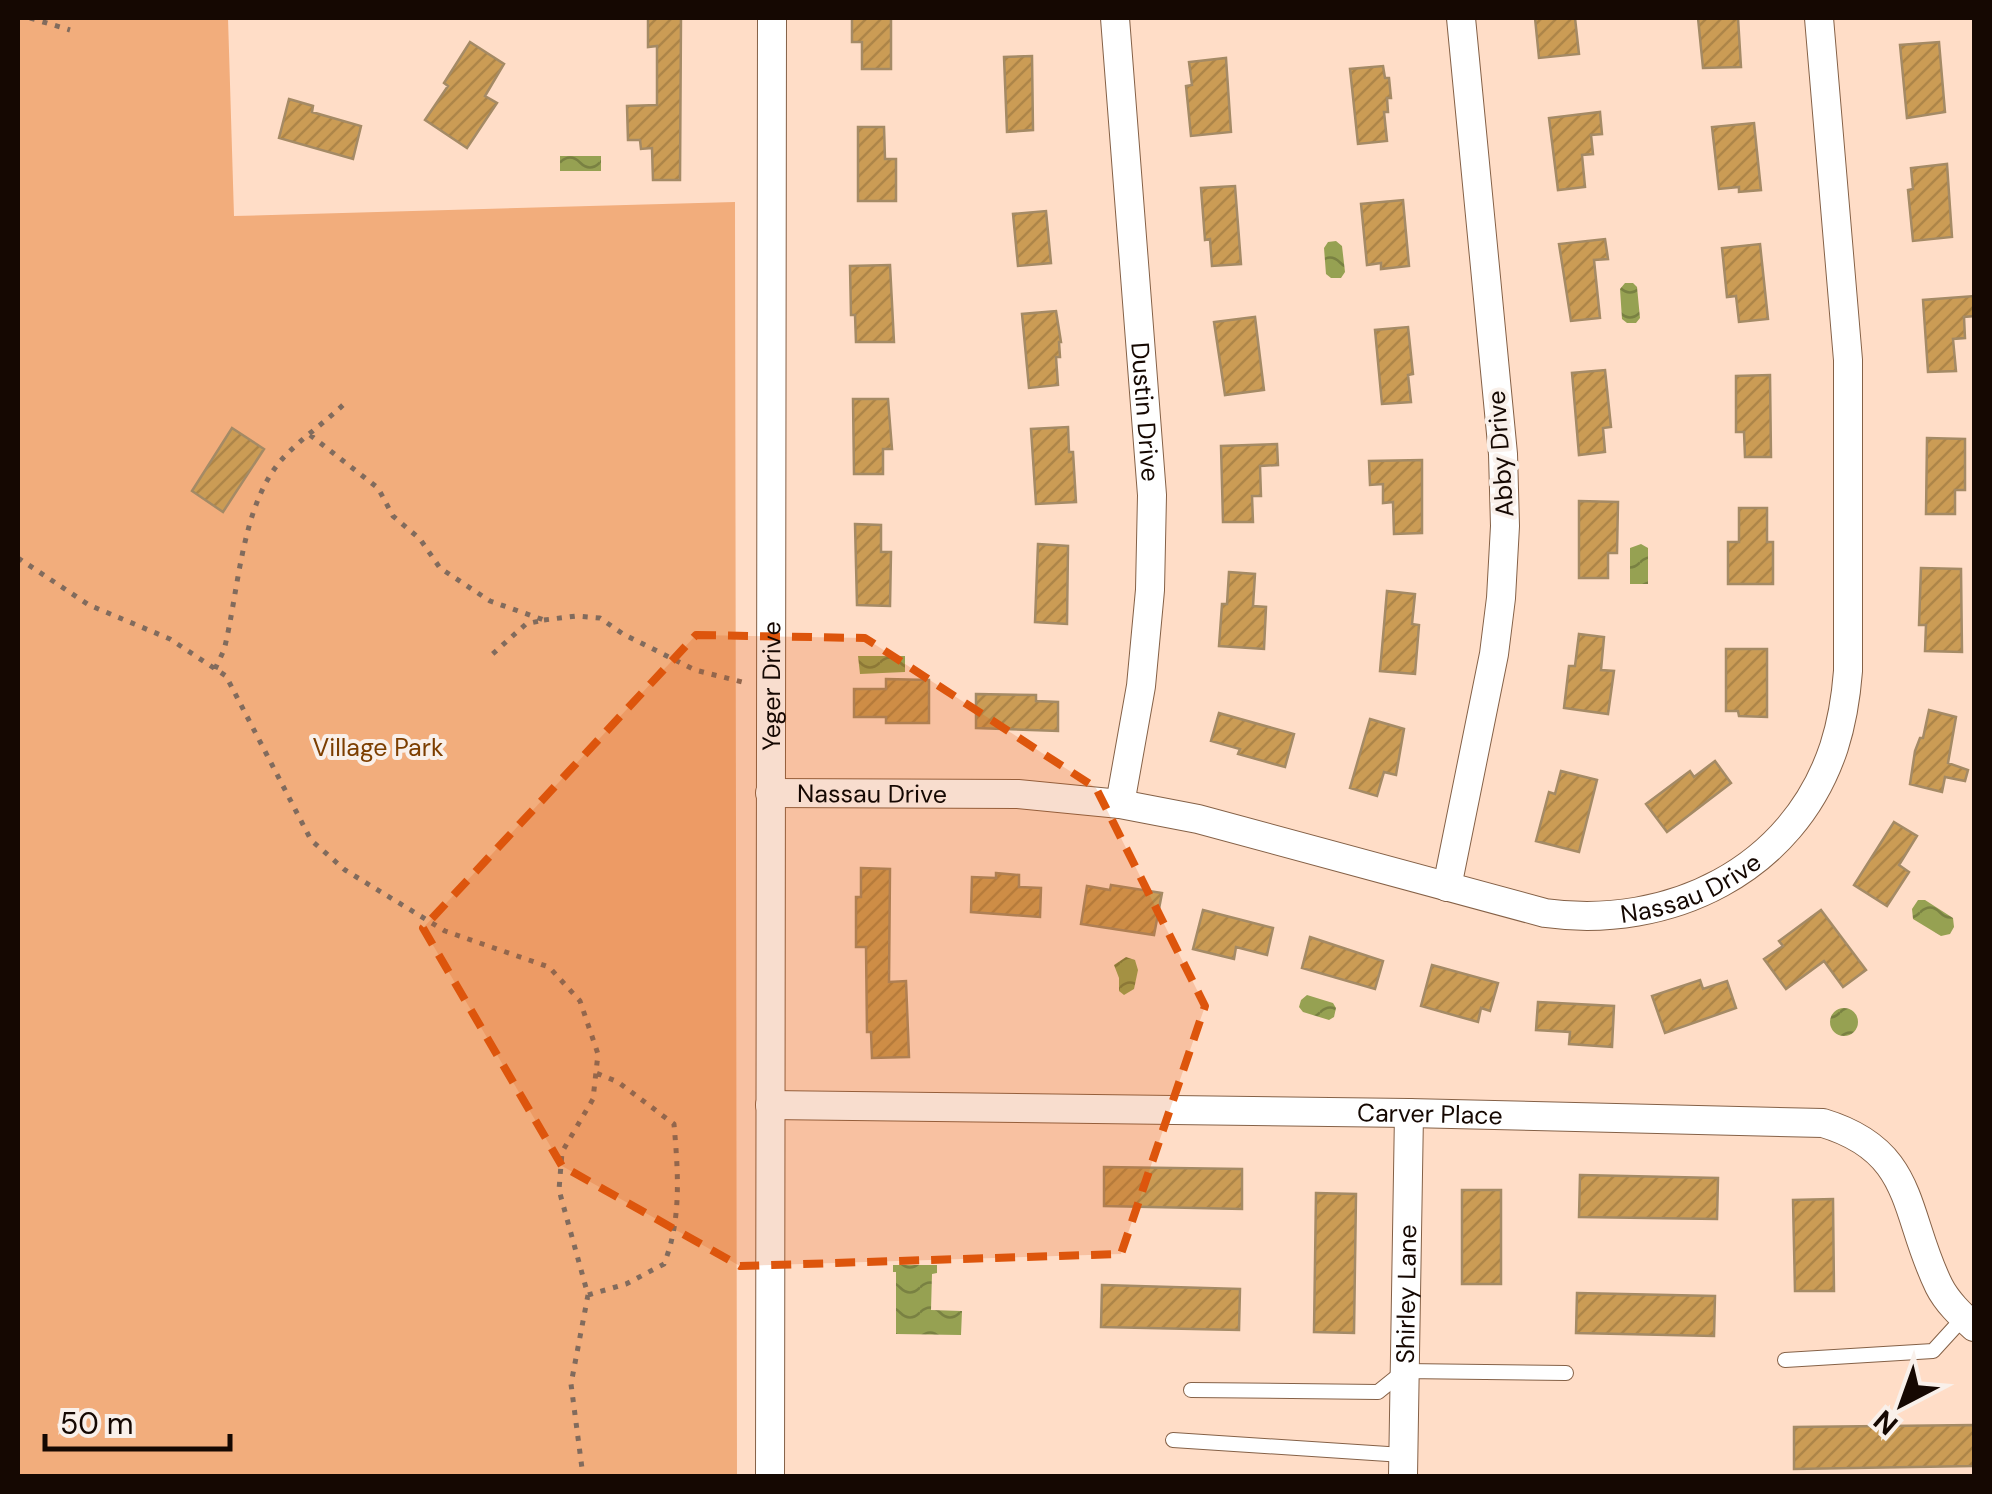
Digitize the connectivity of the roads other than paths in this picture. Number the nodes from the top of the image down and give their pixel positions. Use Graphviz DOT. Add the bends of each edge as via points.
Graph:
graph roads {
  1 [pos="772,18"];
  2 [pos="1115,18"];
  3 [pos="1461,18"];
  4 [pos="1819,18"];
  5 [pos="770,793"];
  6 [pos="1120,804"];
  7 [pos="1446,887"];
  8 [pos="770,1105"];
  9 [pos="1408,1113"];
  10 [pos="1969,1322"];
  11 [pos="1786,1360"];
  12 [pos="1404,1370"];
  13 [pos="1566,1372"];
  14 [pos="1191,1390"];
  15 [pos="1173,1440"];
  16 [pos="1403,1466"];
  17 [pos="770,1476"];
  1 -- 5 [label="street, Yeger Drive"];
  2 -- 6 [label="street, Dustin Drive" via="1152,495 1142,686"];
  3 -- 7 [label="street, Abby Drive" via="1505,526 1494,654"];
  4 -- 7 [label="street, Nassau Drive" via="1848,360 1848,672 1834,750 1792,823 1764,852 1698,896 1616,917 1576,917"];
  5 -- 6 [label="street, Nassau Drive" via="1018,794"];
  5 -- 8 [label="street, Yeger Drive"];
  6 -- 7 [label="street, Nassau Drive"];
  8 -- 9 [label="street, Carver Place"];
  8 -- 17 [label="street, Yeger Drive"];
  9 -- 10 [label="street, Carver Place" via="1823,1123 1849,1131 1890,1164 1939,1286"];
  9 -- 12 [label="street, Shirley Lane"];
  10 -- 11 [label="lane" via="1932,1351"];
  12 -- 13 [label="lane"];
  12 -- 14 [label="lane" via="1378,1392"];
  12 -- 16 [label="street, Shirley Lane"];
  15 -- 16 [label="lane"];
}
